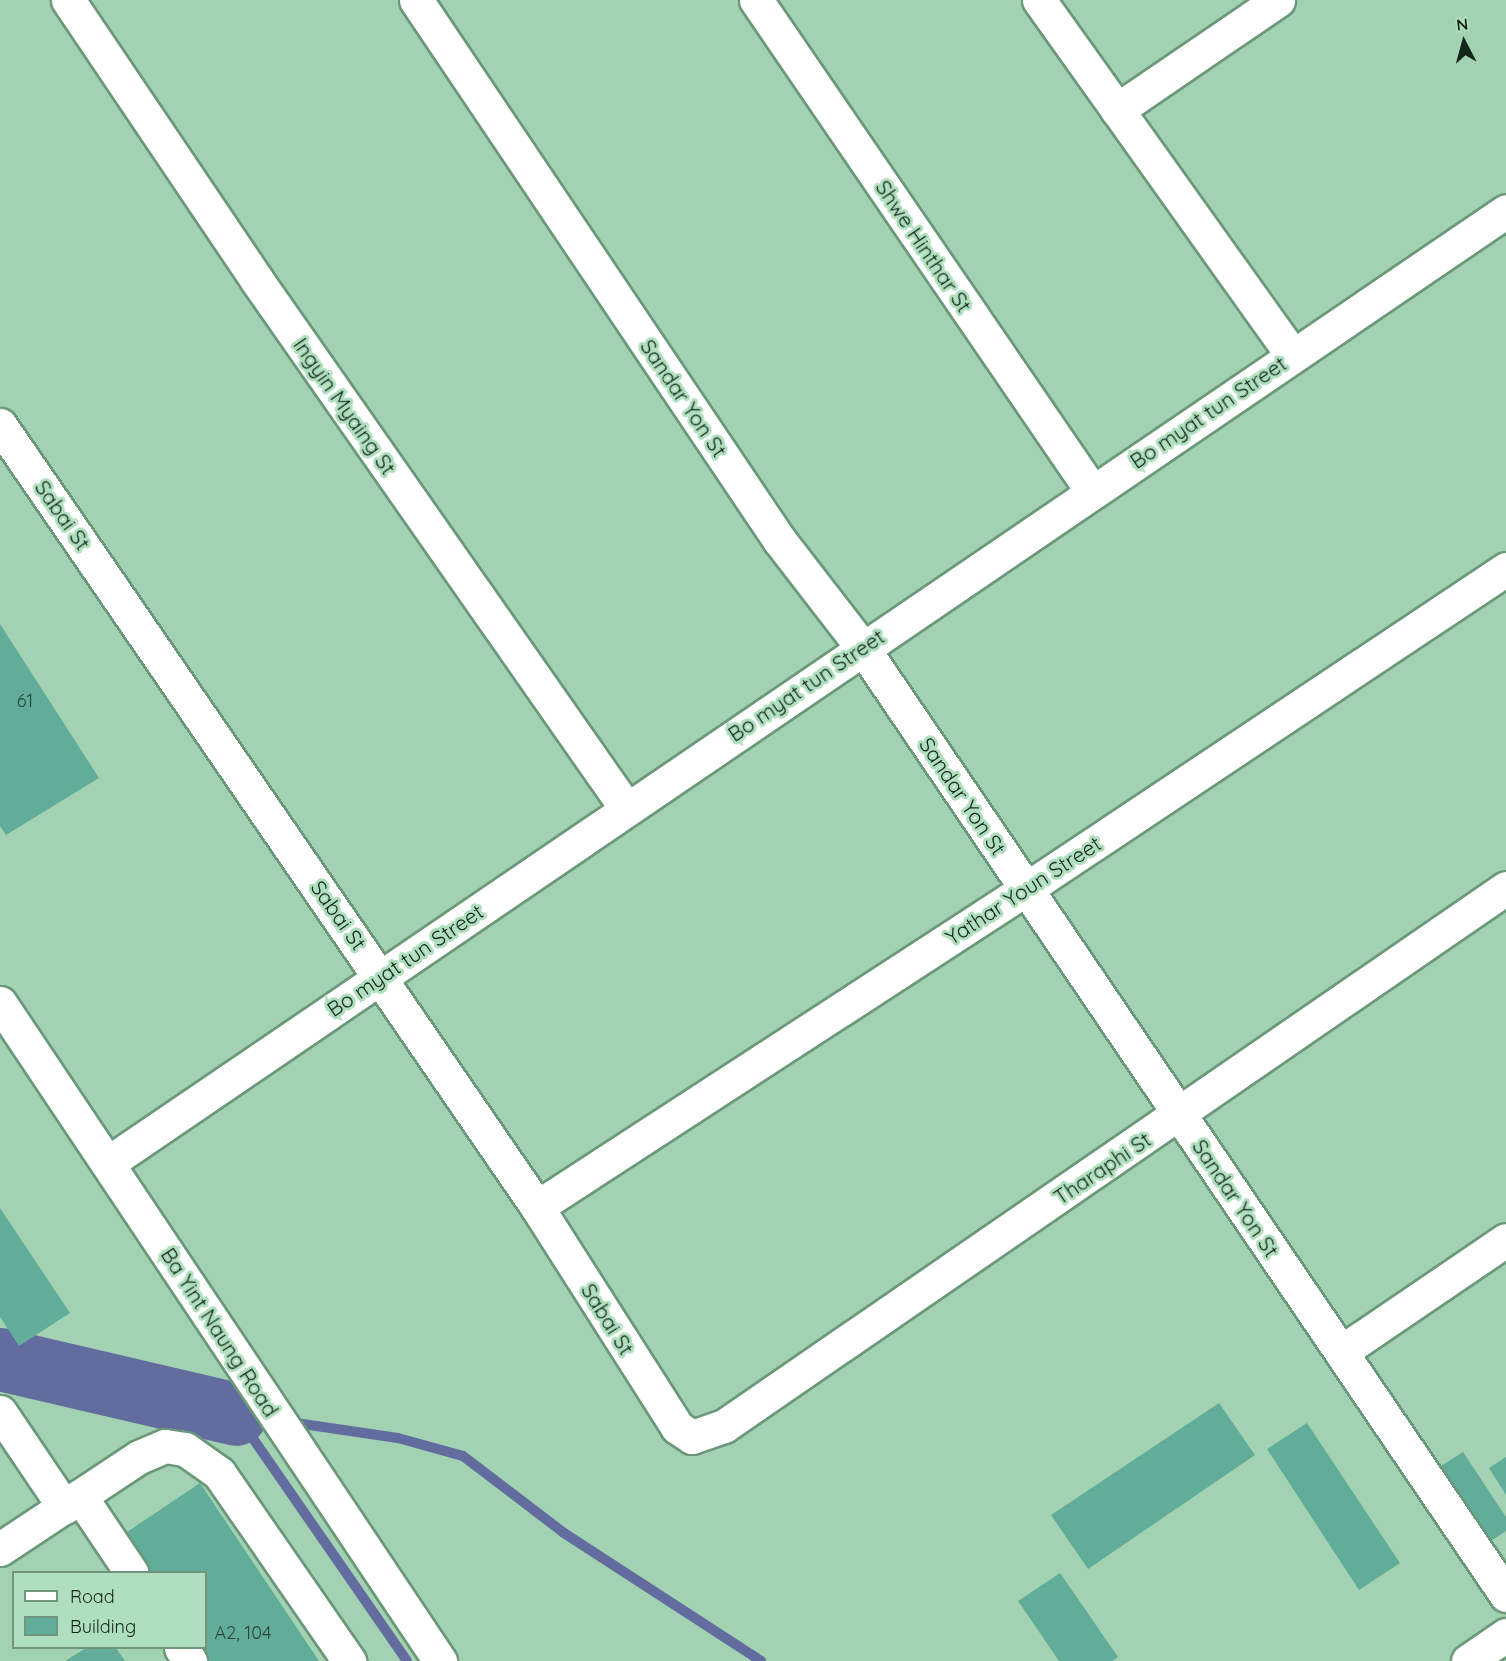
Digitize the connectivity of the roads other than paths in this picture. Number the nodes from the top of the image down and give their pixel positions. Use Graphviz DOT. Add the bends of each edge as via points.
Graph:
graph roads {
  1 [pos="68,0"];
  2 [pos="416,0"];
  3 [pos="756,0"];
  4 [pos="1039,0"];
  5 [pos="1278,0"];
  6 [pos="1117,110"];
  7 [pos="1506,211"];
  8 [pos="1292,355"];
  9 [pos="0,425"];
  10 [pos="1092,491"];
  11 [pos="1506,569"];
  12 [pos="862,647"];
  13 [pos="626,808"];
  14 [pos="1506,888"];
  15 [pos="1026,889"];
  16 [pos="381,976"];
  17 [pos="0,1003"];
  18 [pos="1180,1115"];
  19 [pos="108,1162"];
  20 [pos="537,1207"];
  21 [pos="1506,1240"];
  22 [pos="1341,1352"];
  23 [pos="5,1430"];
  24 [pos="692,1437"];
  25 [pos="72,1502"];
  26 [pos="0,1549"];
  27 [pos="130,1571"];
  28 [pos="1506,1595"];
  29 [pos="1506,1635"];
  30 [pos="349,1661"];
  31 [pos="440,1661"];
  32 [pos="1468,1661"];
  1 -- 13 [label="street, Ingyin Myaing St" via="256,279"];
  2 -- 12 [label="street, Sandar Yon St" via="780,541"];
  3 -- 10 [label="street, Shwe Hinthar St"];
  4 -- 6 [label="street"];
  5 -- 6 [label="street"];
  6 -- 8 [label="street"];
  7 -- 8 [label="street, Bo myat tun Street"];
  8 -- 10 [label="street, Bo myat tun Street"];
  9 -- 16 [label="street, Sabai St"];
  10 -- 12 [label="street, Bo myat tun Street"];
  11 -- 15 [label="street, Yathar Youn Street"];
  12 -- 13 [label="street, Bo myat tun Street"];
  12 -- 15 [label="street, Sandar Yon St"];
  13 -- 16 [label="street, Bo myat tun Street"];
  14 -- 18 [label="street, Tharaphi St"];
  15 -- 18 [label="street, Sandar Yon St"];
  15 -- 20 [label="street, Yathar Youn Street"];
  16 -- 19 [label="street, Bo myat tun Street"];
  16 -- 20 [label="street, Sabai St"];
  17 -- 19 [label="street, Ba Yint Naung Road"];
  18 -- 22 [label="street, Sandar Yon St"];
  18 -- 24 [label="street, Tharaphi St" via="724,1426"];
  19 -- 31 [label="street, Ba Yint Naung Road"];
  20 -- 24 [label="street, Sabai St" via="676,1427"];
  21 -- 22 [label="street"];
  22 -- 28 [label="street, Sandar Yon St"];
  23 -- 25 [label="street"];
  25 -- 26 [label="street"];
  25 -- 27 [label="street"];
  25 -- 30 [label="street" via="138,1457 165,1446 185,1449 219,1473"];
  29 -- 32 [label="street"];
}
